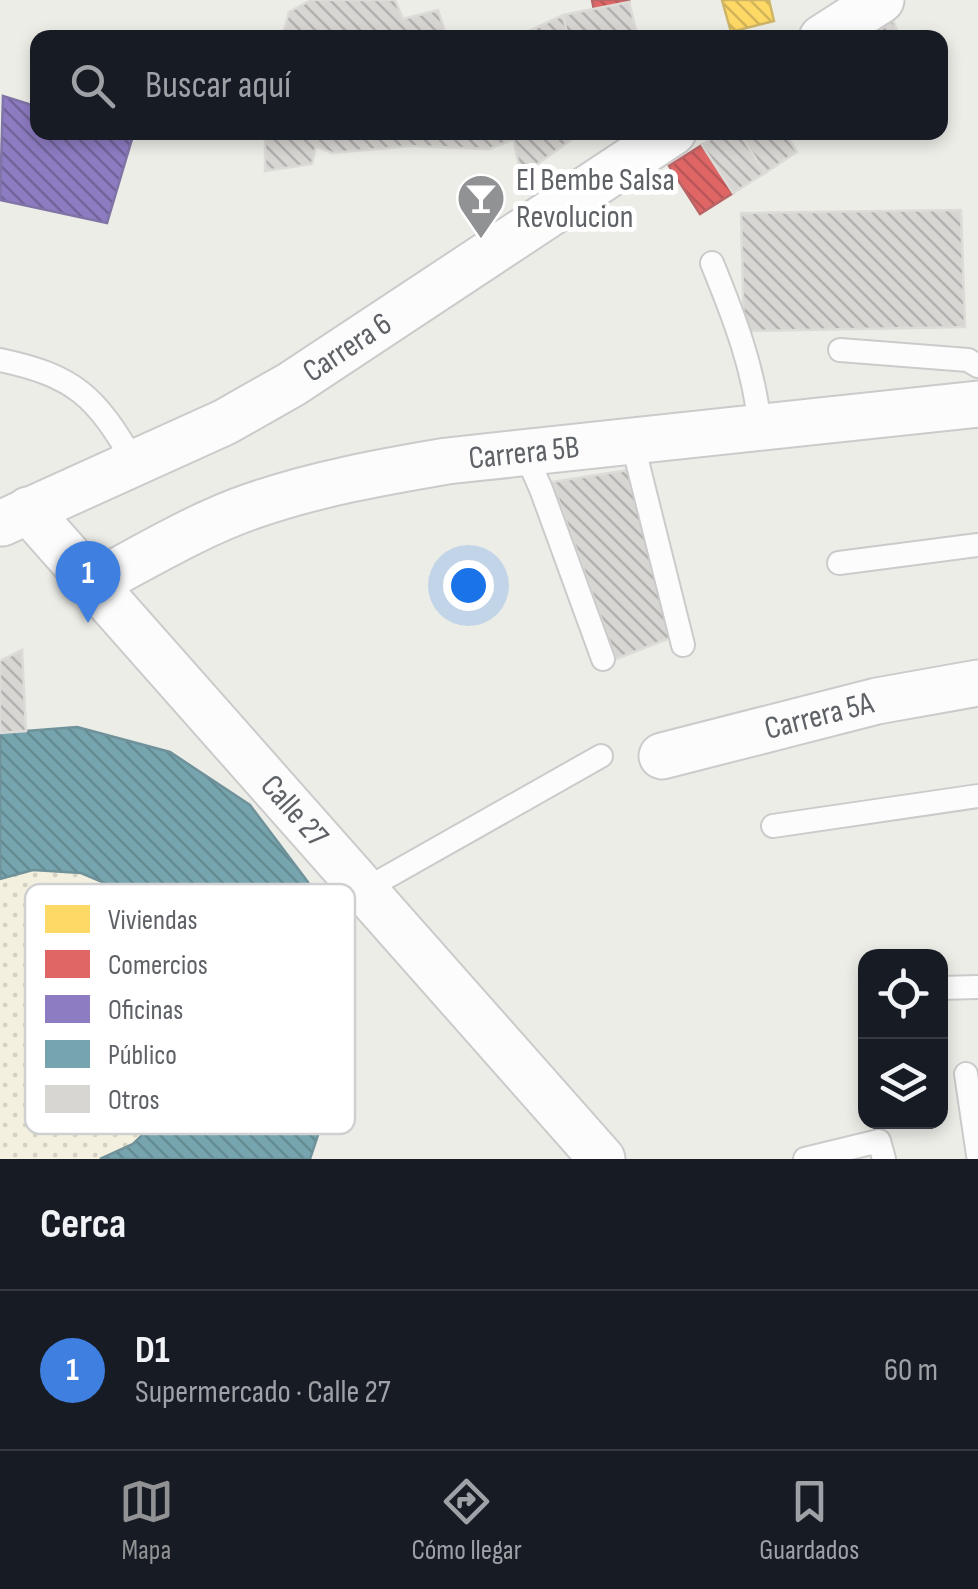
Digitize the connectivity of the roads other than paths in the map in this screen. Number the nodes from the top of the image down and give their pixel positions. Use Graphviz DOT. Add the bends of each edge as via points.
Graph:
graph roads {
  1 [pos="881,0"];
  2 [pos="834,30"];
  3 [pos="661,140"];
  4 [pos="712,263"];
  5 [pos="840,350"];
  6 [pos="0,360"];
  7 [pos="978,366"];
  8 [pos="978,404"];
  9 [pos="760,427"];
  10 [pos="632,441"];
  11 [pos="525,453"];
  12 [pos="134,462"];
  13 [pos="14,517"];
  14 [pos="978,546"];
  15 [pos="840,564"];
  16 [pos="93,584"];
  17 [pos="682,645"];
  18 [pos="603,659"];
  19 [pos="978,683"];
  20 [pos="601,756"];
  21 [pos="662,756"];
  22 [pos="978,796"];
  23 [pos="773,826"];
  24 [pos="364,890"];
  25 [pos="978,987"];
  26 [pos="948,988"];
  27 [pos="972,1072"];
  28 [pos="880,1140"];
  29 [pos="978,1155"];
  30 [pos="602,1159"];
  31 [pos="806,1159"];
  1 -- 2 [label="street"];
  3 -- 12 [label="street, Carrera 6" via="292,384"];
  4 -- 9 [label="lane" via="745,346"];
  5 -- 7 [label="lane"];
  6 -- 12 [label="lane" via="54,374 78,389 109,419"];
  8 -- 9 [label="street, Carrera 5B"];
  9 -- 10 [label="street, Carrera 5B"];
  10 -- 11 [label="street, Carrera 5B"];
  10 -- 17 [label="lane"];
  11 -- 16 [label="street, Carrera 5B" via="378,472 252,506"];
  11 -- 18 [label="lane"];
  12 -- 13 [label="street, Carrera 6"];
  13 -- 16 [label="street, Calle 27"];
  14 -- 15 [label="lane"];
  16 -- 24 [label="street, Calle 27"];
  19 -- 21 [label="street, Carrera 5A" via="877,701"];
  20 -- 24 [label="lane"];
  22 -- 23 [label="lane"];
  24 -- 30 [label="street, Calle 27"];
  25 -- 26 [label="lane"];
  27 -- 29 [label="lane"];
  28 -- 31 [label="lane"];
}
